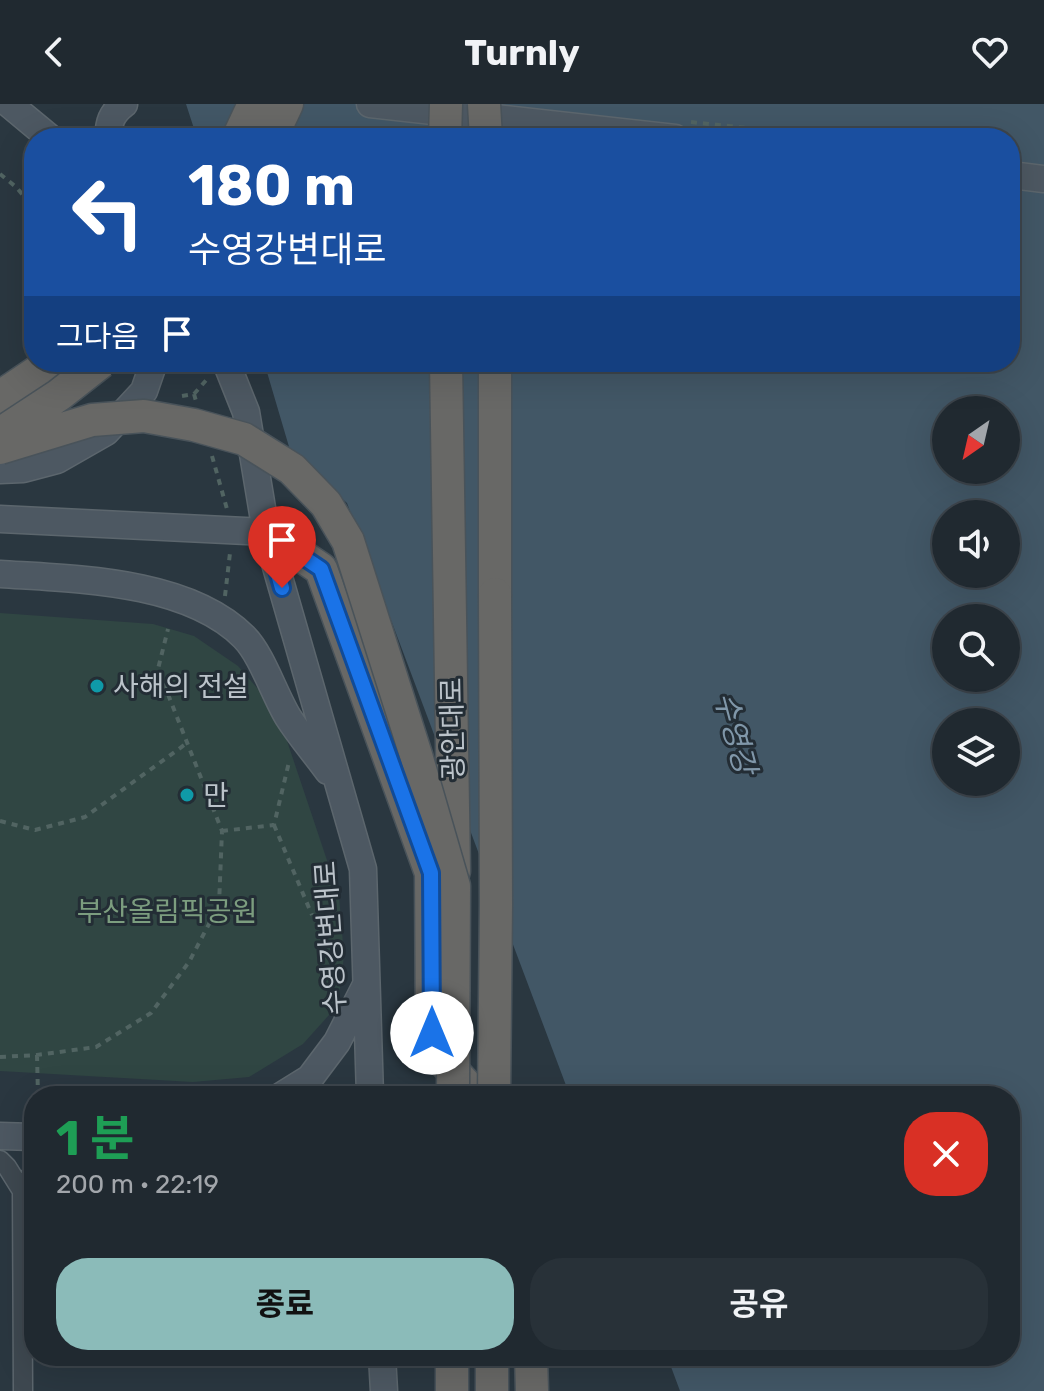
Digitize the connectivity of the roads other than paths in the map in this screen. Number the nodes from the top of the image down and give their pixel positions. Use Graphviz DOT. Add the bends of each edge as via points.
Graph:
graph roads {
  1 [pos="9,104"];
  2 [pos="124,104"];
  3 [pos="254,104"];
  4 [pos="287,104"];
  5 [pos="370,104"];
  6 [pos="446,104"];
  7 [pos="484,104"];
  8 [pos="38,128"];
  9 [pos="109,128"];
  10 [pos="243,128"];
  11 [pos="276,128"];
  12 [pos="445,128"];
  13 [pos="485,128"];
  14 [pos="585,128"];
  15 [pos="1020,176"];
  16 [pos="1044,179"];
  17 [pos="37,372"];
  18 [pos="88,372"];
  19 [pos="151,372"];
  20 [pos="230,372"];
  21 [pos="446,372"];
  22 [pos="495,372"];
  23 [pos="0,397"];
  24 [pos="0,434"];
  25 [pos="0,448"];
  26 [pos="0,470"];
  27 [pos="4,520"];
  28 [pos="266,532"];
  29 [pos="0,574"];
  30 [pos="340,786"];
  31 [pos="454,886"];
  32 [pos="367,982"];
  33 [pos="297,1086"];
  34 [pos="370,1086"];
  35 [pos="453,1086"];
  36 [pos="467,1086"];
  37 [pos="494,1086"];
  38 [pos="0,1136"];
  39 [pos="24,1137"];
  40 [pos="0,1160"];
  41 [pos="24,1187"];
  42 [pos="22,1191"];
  43 [pos="452,1366"];
  44 [pos="492,1366"];
  45 [pos="531,1366"];
  46 [pos="23,1391"];
  47 [pos="452,1391"];
  48 [pos="492,1391"];
  49 [pos="532,1391"];
  1 -- 8 [label="main road"];
  2 -- 9 [label="main road" via="114,111"];
  3 -- 10 [label="highway"];
  4 -- 11 [label="highway"];
  5 -- 14 [label="main road, bridge"];
  6 -- 12 [label="highway, bridge"];
  7 -- 13 [label="highway, bridge"];
  15 -- 16 [label="main road"];
  17 -- 23 [label="highway"];
  18 -- 24 [label="highway, bridge"];
  19 -- 26 [label="main road" via="144,391 106,432 57,460"];
  20 -- 28 [label="main road, 수영강변대로" via="246,412"];
  21 -- 31 [label="highway, 광안대로, bridge"];
  22 -- 37 [label="highway, 광안대로, bridge"];
  25 -- 31 [label="highway, bridge" via="92,420 144,416 244,439 292,469 326,504 348,541"];
  27 -- 28 [label="main road"];
  28 -- 30 [label="main road, 수영강변대로"];
  28 -- 36 [label="highway" via="321,569 431,873 432,1033 441,1058"];
  29 -- 30 [label="main road" via="144,589 194,603 222,619 246,638 289,718"];
  30 -- 32 [label="main road, 수영강변대로" via="363,869"];
  31 -- 35 [label="highway, 광안대로, bridge"];
  32 -- 33 [label="main road" via="337,1042 310,1078"];
  32 -- 34 [label="main road, 수영강변대로"];
  38 -- 39 [label="main road"];
  40 -- 42 [label="street"];
  41 -- 42 [label="street"];
  42 -- 46 [label="street"];
  43 -- 47 [label="highway"];
  44 -- 48 [label="highway"];
  45 -- 49 [label="highway"];
}
